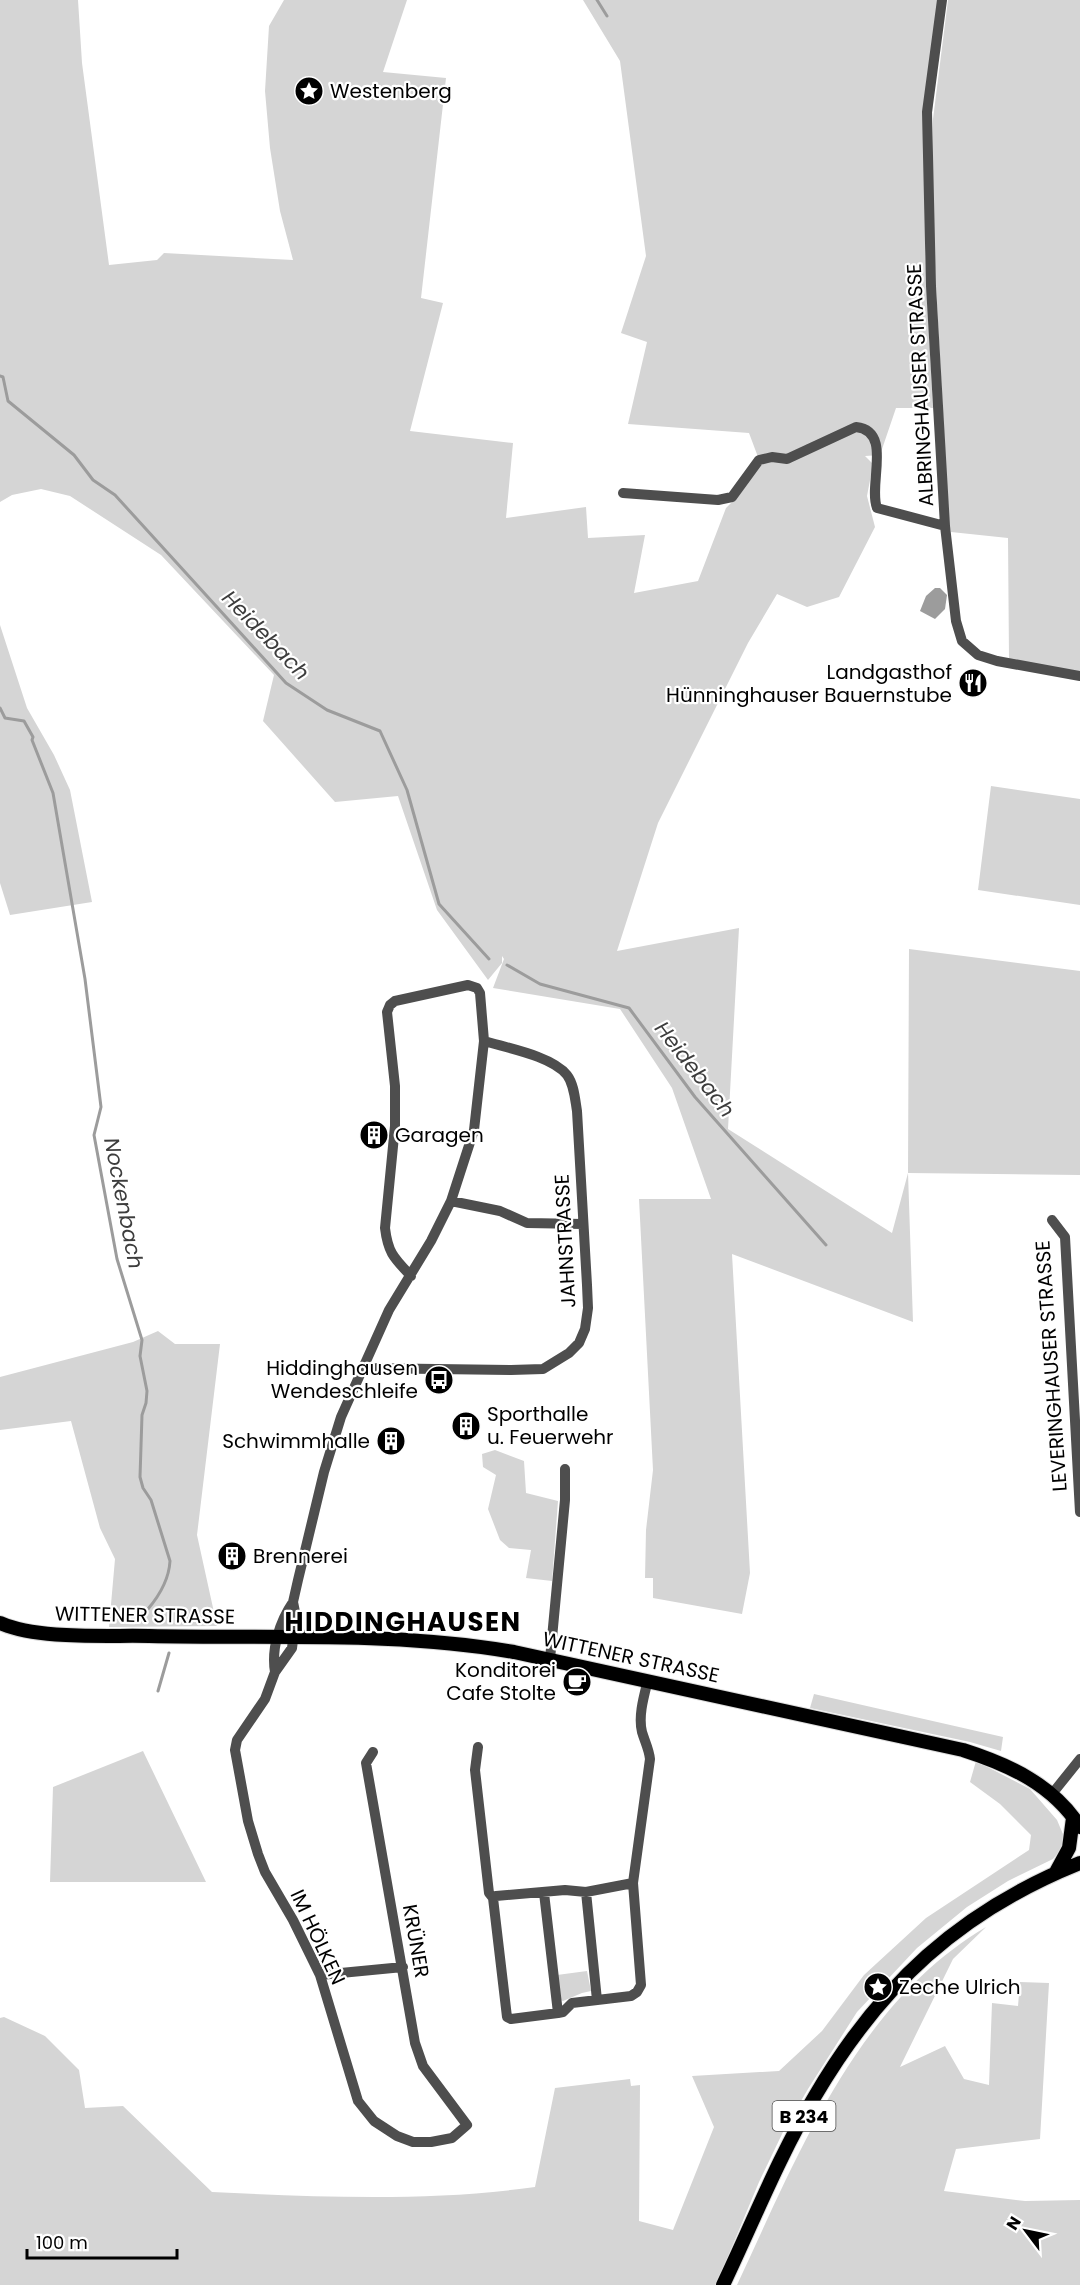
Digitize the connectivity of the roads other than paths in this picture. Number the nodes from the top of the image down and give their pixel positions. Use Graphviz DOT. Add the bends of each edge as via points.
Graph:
graph roads {
  1 [pos="942,0"];
  2 [pos="623,493"];
  3 [pos="945,526"];
  4 [pos="1080,676"];
  5 [pos="484,1041"];
  6 [pos="452,1201"];
  7 [pos="1052,1220"];
  8 [pos="583,1224"];
  9 [pos="411,1276"];
  10 [pos="362,1368"];
  11 [pos="565,1469"];
  12 [pos="1080,1512"];
  13 [pos="293,1602"];
  14 [pos="0,1623"];
  15 [pos="278,1637"];
  16 [pos="295,1638"];
  17 [pos="550,1659"];
  18 [pos="276,1672"];
  19 [pos="648,1680"];
  20 [pos="478,1747"];
  21 [pos="373,1752"];
  22 [pos="1080,1759"];
  23 [pos="1052,1794"];
  24 [pos="1078,1824"];
  25 [pos="1080,1863"];
  26 [pos="1056,1872"];
  27 [pos="633,1883"];
  28 [pos="586,1892"];
  29 [pos="544,1893"];
  30 [pos="493,1898"];
  31 [pos="403,1967"];
  32 [pos="320,1975"];
  33 [pos="597,2000"];
  34 [pos="558,2013"];
  35 [pos="467,2124"];
  36 [pos="723,2285"];
  1 -- 3 [label="street, ALBRINGHAUSER STRASSE" via="927,112 931,286"];
  2 -- 3 [label="street" via="732,498 759,460 787,459 856,428 866,428 875,437 877,508"];
  3 -- 4 [label="street, ALBRINGHAUSER STRASSE" via="956,621 962,641 978,655 997,662"];
  5 -- 6 [label="street" via="474,1130"];
  5 -- 8 [label="street, JAHNSTRASSE" via="556,1064 568,1076 577,1111"];
  5 -- 9 [label="street" via="477,988 468,986 395,1001 387,1012 395,1126 385,1228 391,1255"];
  6 -- 8 [label="street" via="500,1211 527,1223"];
  6 -- 9 [label="street"];
  7 -- 12 [label="street, LEVERINGHAUSER STRASSE" via="1065,1237"];
  8 -- 10 [label="street, JAHNSTRASSE" via="588,1308 585,1329 569,1353 543,1369"];
  9 -- 10 [label="street" via="389,1310"];
  10 -- 13 [label="street" via="324,1472"];
  11 -- 17 [label="street"];
  13 -- 15 [label="street, IM HÖLKEN" via="284,1614"];
  13 -- 16 [label="street"];
  14 -- 15 [label="main road, WITTENER STRASSE" via="45,1632"];
  15 -- 16 [label="main road, WITTENER STRASSE"];
  15 -- 18 [label="street, IM HÖLKEN" via="273,1659"];
  16 -- 17 [label="main road, WITTENER STRASSE" via="443,1641"];
  16 -- 18 [label="street, IM HÖLKEN"];
  17 -- 19 [label="main road, WITTENER STRASSE"];
  18 -- 32 [label="street, IM HÖLKEN" via="265,1698 237,1740 236,1757 258,1854"];
  19 -- 23 [label="main road, WITTENER STRASSE" via="963,1750 1014,1769"];
  19 -- 27 [label="street" via="641,1719 650,1759"];
  20 -- 30 [label="street" via="475,1770 489,1893"];
  21 -- 31 [label="street, KRÜNER" via="366,1763"];
  22 -- 23 [label="street"];
  23 -- 24 [label="main road, WITTENER STRASSE"];
  24 -- 26 [label="main road"];
  25 -- 26 [label="main road, B 234"];
  26 -- 36 [label="main road, B 234" via="978,1915 923,1958 860,2028 785,2151"];
  27 -- 28 [label="street"];
  27 -- 33 [label="street" via="641,1985 631,1996"];
  28 -- 29 [label="street"];
  28 -- 33 [label="street"];
  29 -- 30 [label="street"];
  29 -- 34 [label="street"];
  30 -- 34 [label="street" via="507,2017"];
  31 -- 32 [label="street"];
  31 -- 35 [label="street, KRÜNER" via="415,2043 423,2066"];
  32 -- 35 [label="street, IM HÖLKEN" via="358,2101 374,2121 413,2142 452,2138"];
  33 -- 34 [label="street" via="572,2003"];
}
